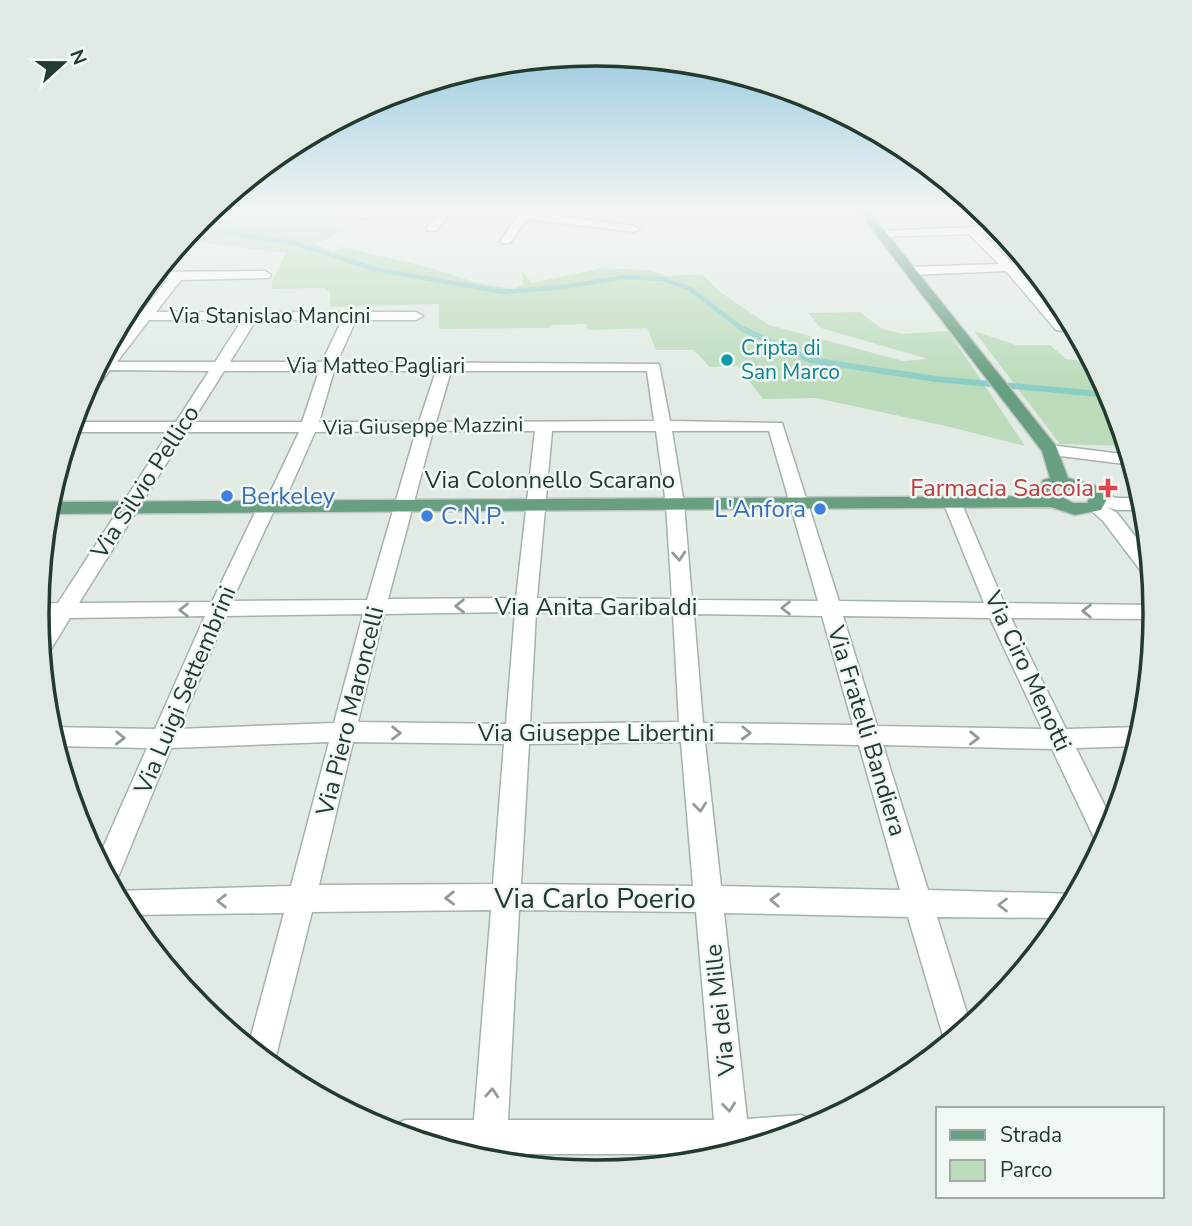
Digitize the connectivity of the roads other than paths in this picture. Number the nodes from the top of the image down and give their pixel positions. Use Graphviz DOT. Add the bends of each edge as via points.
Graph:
graph roads {
  1 [pos="908,268"];
  2 [pos="979,268"];
  3 [pos="1010,268"];
  4 [pos="910,271"];
  5 [pos="265,275"];
  6 [pos="165,276"];
  7 [pos="177,276"];
  8 [pos="1051,309"];
  9 [pos="137,316"];
  10 [pos="147,316"];
  11 [pos="351,316"];
  12 [pos="415,316"];
  13 [pos="251,317"];
  14 [pos="116,351"];
  15 [pos="328,365"];
  16 [pos="108,366"];
  17 [pos="220,366"];
  18 [pos="445,366"];
  19 [pos="654,367"];
  20 [pos="544,425"];
  21 [pos="428,426"];
  22 [pos="662,426"];
  23 [pos="776,426"];
  24 [pos="309,427"];
  25 [pos="82,428"];
  26 [pos="180,428"];
  27 [pos="1050,450"];
  28 [pos="1120,459"];
  29 [pos="1060,481"];
  30 [pos="272,501"];
  31 [pos="1053,501"];
  32 [pos="952,502"];
  33 [pos="798,503"];
  34 [pos="1097,503"];
  35 [pos="675,504"];
  36 [pos="1132,504"];
  37 [pos="536,505"];
  38 [pos="401,506"];
  39 [pos="129,507"];
  40 [pos="60,508"];
  41 [pos="1140,555"];
  42 [pos="526,605"];
  43 [pos="684,607"];
  44 [pos="376,608"];
  45 [pos="830,608"];
  46 [pos="218,610"];
  47 [pos="997,610"];
  48 [pos="49,611"];
  49 [pos="63,611"];
  50 [pos="1143,612"];
  51 [pos="50,633"];
  52 [pos="344,732"];
  53 [pos="692,732"];
  54 [pos="519,734"];
  55 [pos="64,736"];
  56 [pos="1128,736"];
  57 [pos="868,737"];
  58 [pos="163,739"];
  59 [pos="1060,739"];
  60 [pos="1100,824"];
  61 [pos="110,864"];
  62 [pos="508,897"];
  63 [pos="709,898"];
  64 [pos="301,901"];
  65 [pos="132,902"];
  66 [pos="921,905"];
  67 [pos="1059,905"];
  68 [pos="955,1026"];
  69 [pos="264,1047"];
  70 [pos="733,1142"];
  71 [pos="720,1145"];
  72 [pos="489,1148"];
  1 -- 4 [label="main road"];
  2 -- 4 [label="street"];
  3 -- 8 [label="street"];
  4 -- 27 [label="main road"];
  5 -- 7 [label="street"];
  6 -- 7 [label="street"];
  7 -- 10 [label="street"];
  9 -- 10 [label="street, Via Stanislao Mancini"];
  10 -- 13 [label="street, Via Stanislao Mancini"];
  10 -- 14 [label="street"];
  11 -- 12 [label="street, Via Stanislao Mancini"];
  11 -- 13 [label="street, Via Stanislao Mancini"];
  11 -- 15 [label="street, Via Luigi Settembrini"];
  13 -- 17 [label="street, Via Silvio Pellico"];
  15 -- 17 [label="street, Via Matteo Pagliari"];
  15 -- 18 [label="street, Via Matteo Pagliari"];
  15 -- 24 [label="street, Via Luigi Settembrini"];
  16 -- 17 [label="street, Via Matteo Pagliari"];
  17 -- 26 [label="street, Via Silvio Pellico"];
  18 -- 19 [label="street, Via Matteo Pagliari"];
  18 -- 21 [label="street, Via Piero Maroncelli"];
  19 -- 22 [label="street, Via dei Mille"];
  20 -- 21 [label="street, Via Giuseppe Mazzini"];
  20 -- 22 [label="street, Via Giuseppe Mazzini"];
  20 -- 37 [label="street"];
  21 -- 24 [label="street, Via Giuseppe Mazzini"];
  21 -- 38 [label="street, Via Piero Maroncelli"];
  22 -- 23 [label="street, Via Giuseppe Mazzini"];
  22 -- 35 [label="street, Via dei Mille"];
  23 -- 33 [label="street, Via Fratelli Bandiera"];
  24 -- 26 [label="street, Via Giuseppe Mazzini"];
  24 -- 30 [label="street, Via Luigi Settembrini"];
  25 -- 26 [label="street, Via Giuseppe Mazzini"];
  26 -- 39 [label="street, Via Silvio Pellico"];
  27 -- 28 [label="street"];
  27 -- 29 [label="main road"];
  29 -- 31 [label="main road" via="1049,484 1046,492"];
  29 -- 34 [label="main road" via="1091,490"];
  30 -- 38 [label="main road, Via Colonnello Scarano"];
  30 -- 39 [label="main road, Via Colonnello Scarano"];
  30 -- 46 [label="street, Via Luigi Settembrini"];
  31 -- 32 [label="main road, Via Colonnello Scarano"];
  31 -- 34 [label="main road, Via Colonnello Scarano" via="1068,509 1084,510"];
  32 -- 33 [label="main road, Via Colonnello Scarano"];
  32 -- 47 [label="street, Via Ciro Menotti"];
  33 -- 35 [label="main road, Via Colonnello Scarano"];
  33 -- 45 [label="street, Via Fratelli Bandiera"];
  34 -- 36 [label="street"];
  34 -- 41 [label="street"];
  35 -- 37 [label="main road, Via Colonnello Scarano"];
  35 -- 43 [label="street, Via dei Mille, one-way"];
  37 -- 38 [label="main road, Via Colonnello Scarano"];
  37 -- 42 [label="street"];
  38 -- 44 [label="street, Via Piero Maroncelli"];
  39 -- 40 [label="main road, Via Colonnello Scarano"];
  39 -- 49 [label="street, Via Silvio Pellico"];
  42 -- 43 [label="street, Via Anita Garibaldi"];
  42 -- 44 [label="street, Via Anita Garibaldi, one-way"];
  42 -- 54 [label="street"];
  45 -- 43 [label="street, Via Anita Garibaldi, one-way"];
  43 -- 53 [label="street, Via dei Mille"];
  44 -- 46 [label="street, Via Anita Garibaldi"];
  44 -- 52 [label="street, Via Piero Maroncelli"];
  45 -- 47 [label="street, Via Anita Garibaldi"];
  45 -- 57 [label="street, Via Fratelli Bandiera"];
  46 -- 49 [label="street, Via Anita Garibaldi, one-way"];
  46 -- 58 [label="street, Via Luigi Settembrini"];
  50 -- 47 [label="street, Via Anita Garibaldi, one-way"];
  47 -- 59 [label="street, Via Ciro Menotti"];
  48 -- 49 [label="street, Via Anita Garibaldi"];
  49 -- 51 [label="street, Via Silvio Pellico"];
  52 -- 54 [label="street, Via Giuseppe Libertini, one-way"];
  52 -- 58 [label="street, Via Giuseppe Libertini"];
  52 -- 64 [label="street, Via Piero Maroncelli"];
  53 -- 54 [label="street, Via Giuseppe Libertini"];
  53 -- 57 [label="street, Via Giuseppe Libertini, one-way"];
  53 -- 63 [label="street, Via dei Mille, one-way"];
  54 -- 62 [label="street"];
  55 -- 58 [label="street, Via Giuseppe Libertini, one-way"];
  56 -- 59 [label="street, Via Giuseppe Libertini"];
  57 -- 59 [label="street, Via Giuseppe Libertini, one-way"];
  57 -- 66 [label="street, Via Fratelli Bandiera"];
  58 -- 61 [label="street, Via Luigi Settembrini"];
  59 -- 60 [label="street, Via Ciro Menotti"];
  62 -- 63 [label="street, Via Carlo Poerio"];
  62 -- 64 [label="street, Via Carlo Poerio, one-way"];
  72 -- 62 [label="street, one-way"];
  66 -- 63 [label="street, Via Carlo Poerio, one-way"];
  63 -- 70 [label="street, Via dei Mille, one-way"];
  64 -- 65 [label="street, Via Carlo Poerio, one-way"];
  64 -- 69 [label="street, Via Piero Maroncelli"];
  67 -- 66 [label="street, Via Carlo Poerio, one-way"];
  66 -- 68 [label="street, Via Fratelli Bandiera"];
  71 -- 72 [label="street"];
}
